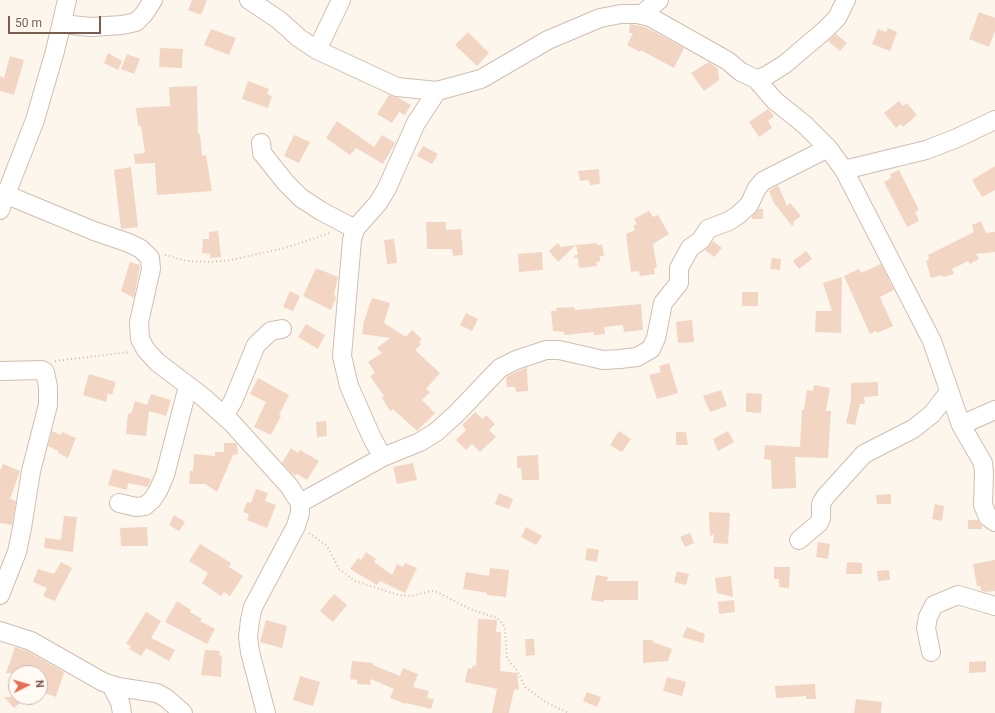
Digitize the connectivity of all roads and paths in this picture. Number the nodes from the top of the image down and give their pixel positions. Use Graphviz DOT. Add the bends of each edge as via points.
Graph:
graph roads {
  1 [pos="68,0"];
  2 [pos="153,0"];
  3 [pos="249,0"];
  4 [pos="340,0"];
  5 [pos="659,0"];
  6 [pos="846,0"];
  7 [pos="641,15"];
  8 [pos="62,24"];
  9 [pos="317,50"];
  10 [pos="756,79"];
  11 [pos="437,91"];
  12 [pos="995,120"];
  13 [pos="261,143"];
  14 [pos="828,148"];
  15 [pos="844,170"];
  16 [pos="3,202"];
  17 [pos="351,226"];
  18 [pos="141,249"];
  19 [pos="282,329"];
  20 [pos="146,350"];
  21 [pos="0,371"];
  22 [pos="45,372"];
  23 [pos="188,386"];
  24 [pos="949,392"];
  25 [pos="995,410"];
  26 [pos="224,416"];
  27 [pos="961,426"];
  28 [pos="383,457"];
  29 [pos="120,503"];
  30 [pos="300,503"];
  31 [pos="995,522"];
  32 [pos="296,526"];
  33 [pos="800,540"];
  34 [pos="0,595"];
  35 [pos="995,606"];
  36 [pos="0,630"];
  37 [pos="931,652"];
  38 [pos="111,685"];
  39 [pos="122,713"];
  40 [pos="183,713"];
  41 [pos="266,713"];
  42 [pos="569,713"];
  1 -- 8 [label="street"];
  2 -- 8 [label="street" via="136,22 90,26"];
  3 -- 9 [label="street"];
  4 -- 9 [label="street"];
  5 -- 7 [label="street"];
  6 -- 10 [label="street" via="837,18 824,30 784,64 766,76"];
  7 -- 10 [label="street" via="660,22"];
  7 -- 11 [label="street" via="621,14 600,18 548,40 481,79"];
  8 -- 16 [label="street" via="35,120"];
  9 -- 11 [label="street" via="397,87"];
  10 -- 14 [label="street" via="774,100"];
  11 -- 17 [label="street" via="416,123 378,203"];
  12 -- 15 [label="street" via="926,150"];
  13 -- 17 [label="street" via="262,153 302,198"];
  14 -- 15 [label="street"];
  14 -- 28 [label="street" via="763,181 749,205 729,221 708,230 701,240 690,248 679,268 679,283 662,304 652,349 637,356 602,360 559,350 533,353 500,368 436,432 420,442"];
  15 -- 24 [label="street" via="932,341"];
  16 -- 18 [label="street" via="129,242"];
  17 -- 18 [label="path" via="285,248 231,260 187,261"];
  17 -- 28 [label="street" via="342,356 349,386"];
  18 -- 20 [label="street" via="150,258 151,270 139,322 140,339"];
  19 -- 26 [label="street" via="271,331 256,345 233,401"];
  20 -- 22 [label="path" via="56,360"];
  20 -- 23 [label="street"];
  21 -- 22 [label="street" via="38,369"];
  22 -- 34 [label="street" via="48,386 46,412 31,470 16,552"];
  23 -- 26 [label="street"];
  23 -- 29 [label="street" via="165,476 158,491 145,506 136,507"];
  24 -- 27 [label="street"];
  24 -- 33 [label="street" via="932,414 913,429 864,454 825,497 821,504 821,518"];
  25 -- 27 [label="street"];
  26 -- 30 [label="street" via="289,486"];
  27 -- 31 [label="street" via="982,463 983,505 988,517"];
  28 -- 30 [label="street"];
  30 -- 32 [label="street"];
  32 -- 41 [label="street" via="253,607 250,620 250,652"];
  32 -- 42 [label="path" via="322,542 339,568 355,581 399,595 412,596 436,592 470,609 497,618 505,630 508,658 525,687 547,703"];
  35 -- 37 [label="street" via="958,595 934,605 926,628"];
  36 -- 38 [label="street" via="31,640 78,669"];
  38 -- 39 [label="street" via="120,702"];
  38 -- 40 [label="street" via="157,693"];
}
